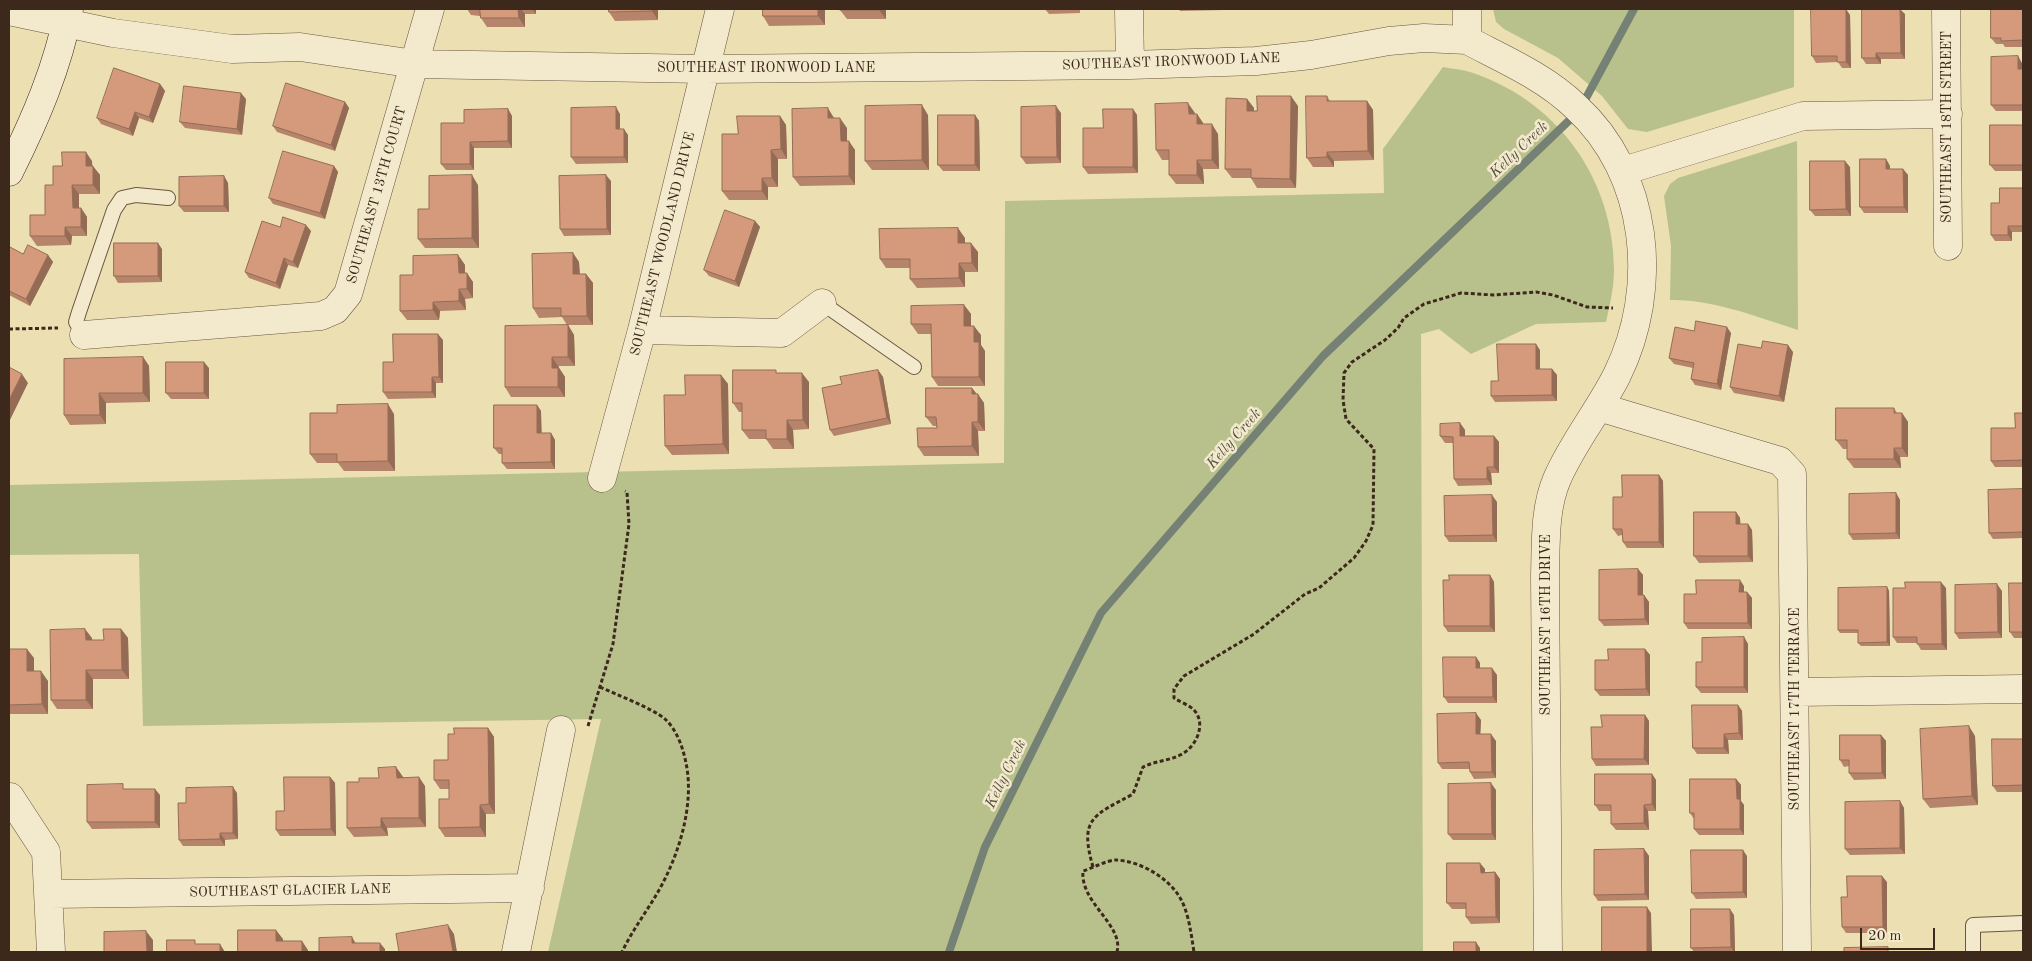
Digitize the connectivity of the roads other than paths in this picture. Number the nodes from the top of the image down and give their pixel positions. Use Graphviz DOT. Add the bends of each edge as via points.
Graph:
graph roads {
  1 [pos="430,9"];
  2 [pos="720,9"];
  3 [pos="1130,9"];
  4 [pos="1467,9"];
  5 [pos="1946,9"];
  6 [pos="9,11"];
  7 [pos="67,16"];
  8 [pos="1467,40"];
  9 [pos="415,64"];
  10 [pos="1130,66"];
  11 [pos="706,69"];
  12 [pos="1948,114"];
  13 [pos="1623,171"];
  14 [pos="9,172"];
  15 [pos="168,198"];
  16 [pos="1948,246"];
  17 [pos="822,303"];
  18 [pos="642,330"];
  19 [pos="84,335"];
  20 [pos="914,367"];
  21 [pos="1599,407"];
  22 [pos="602,478"];
  23 [pos="2023,689"];
  24 [pos="1795,692"];
  25 [pos="561,730"];
  26 [pos="10,797"];
  27 [pos="530,888"];
  28 [pos="50,894"];
  29 [pos="2023,923"];
  30 [pos="51,952"];
  31 [pos="516,952"];
  32 [pos="1548,952"];
  33 [pos="1797,952"];
  34 [pos="1973,952"];
  1 -- 9 [label="street, SOUTHEAST 13TH COURT"];
  2 -- 11 [label="street, SOUTHEAST WOODLAND DRIVE"];
  3 -- 10 [label="street"];
  4 -- 8 [label="street"];
  5 -- 12 [label="street, SOUTHEAST 18TH STREET"];
  6 -- 7 [label="street, SOUTHEAST IRONWOOD LANE"];
  7 -- 9 [label="street, SOUTHEAST IRONWOOD LANE" via="113,33 232,49 300,47"];
  7 -- 14 [label="street" via="38,112"];
  8 -- 10 [label="street, SOUTHEAST IRONWOOD LANE" via="1424,38 1256,61"];
  8 -- 13 [label="street, SOUTHEAST 16TH DRIVE" via="1547,83 1577,107 1604,138"];
  9 -- 11 [label="street, SOUTHEAST IRONWOOD LANE"];
  9 -- 19 [label="street, SOUTHEAST 13TH COURT" via="348,294 335,310 321,316"];
  10 -- 11 [label="street, SOUTHEAST IRONWOOD LANE"];
  11 -- 18 [label="street, SOUTHEAST WOODLAND DRIVE"];
  12 -- 13 [label="street" via="1803,116"];
  12 -- 16 [label="street, SOUTHEAST 18TH STREET"];
  13 -- 21 [label="street, SOUTHEAST 16TH DRIVE" via="1643,253 1641,300 1618,374"];
  15 -- 19 [label="lane" via="136,195 122,198 114,210 76,322"];
  17 -- 18 [label="street" via="782,333"];
  17 -- 20 [label="lane"];
  18 -- 22 [label="street, SOUTHEAST WOODLAND DRIVE"];
  21 -- 24 [label="street, SOUTHEAST 17TH TERRACE" via="1780,461 1788,467 1793,484"];
  21 -- 32 [label="street, SOUTHEAST 16TH DRIVE" via="1556,481 1547,524"];
  23 -- 24 [label="street"];
  24 -- 33 [label="street, SOUTHEAST 17TH TERRACE"];
  25 -- 27 [label="street"];
  26 -- 28 [label="street" via="46,852"];
  27 -- 28 [label="street, SOUTHEAST GLACIER LANE"];
  27 -- 31 [label="street"];
  28 -- 30 [label="street"];
  29 -- 34 [label="lane" via="1973,925"];
}
